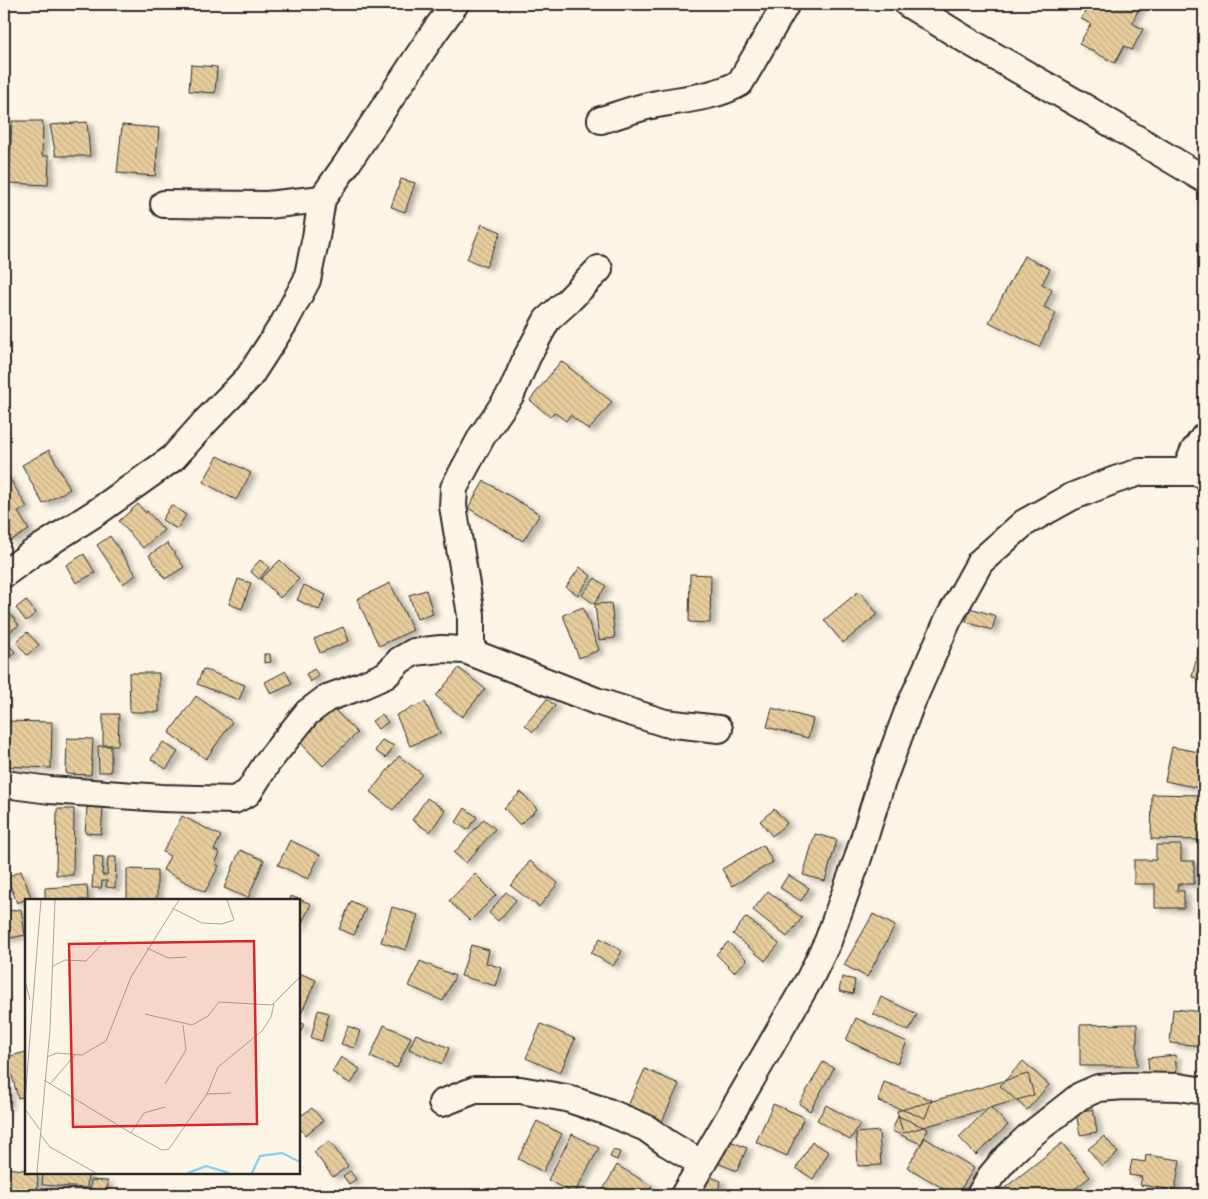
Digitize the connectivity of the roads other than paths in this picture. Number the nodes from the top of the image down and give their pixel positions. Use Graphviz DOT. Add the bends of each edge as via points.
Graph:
graph roads {
  1 [pos="455,4"];
  2 [pos="786,4"];
  3 [pos="908,4"];
  4 [pos="601,120"];
  5 [pos="1204,179"];
  6 [pos="322,198"];
  7 [pos="164,204"];
  8 [pos="599,269"];
  9 [pos="1204,436"];
  10 [pos="1195,473"];
  11 [pos="4,574"];
  12 [pos="471,652"];
  13 [pos="719,729"];
  14 [pos="4,784"];
  15 [pos="1204,1091"];
  16 [pos="442,1103"];
  17 [pos="702,1164"];
  18 [pos="684,1195"];
  19 [pos="980,1195"];
  1 -- 6 [label="street"];
  2 -- 4 [label="street" via="740,83 730,89 656,104"];
  3 -- 5 [label="street"];
  6 -- 7 [label="street" via="267,205"];
  6 -- 11 [label="street" via="306,280 284,323 249,378 173,458"];
  8 -- 12 [label="street" via="546,320 511,394 482,436 454,488 453,506 471,616"];
  9 -- 10 [label="street" via="1194,451"];
  10 -- 17 [label="street" via="1140,472 1071,497 1024,523 980,562 948,620 910,706 828,941 810,978"];
  12 -- 13 [label="street" via="596,701 666,722"];
  12 -- 14 [label="street" via="441,649 414,652 400,660 386,675 327,698 307,713 267,763 248,793 234,800 162,798"];
  15 -- 19 [label="street" via="1125,1086 1098,1088 1080,1096 1007,1157"];
  16 -- 17 [label="street" via="475,1090 520,1090 566,1098 646,1128"];
  17 -- 18 [label="street"];
}
